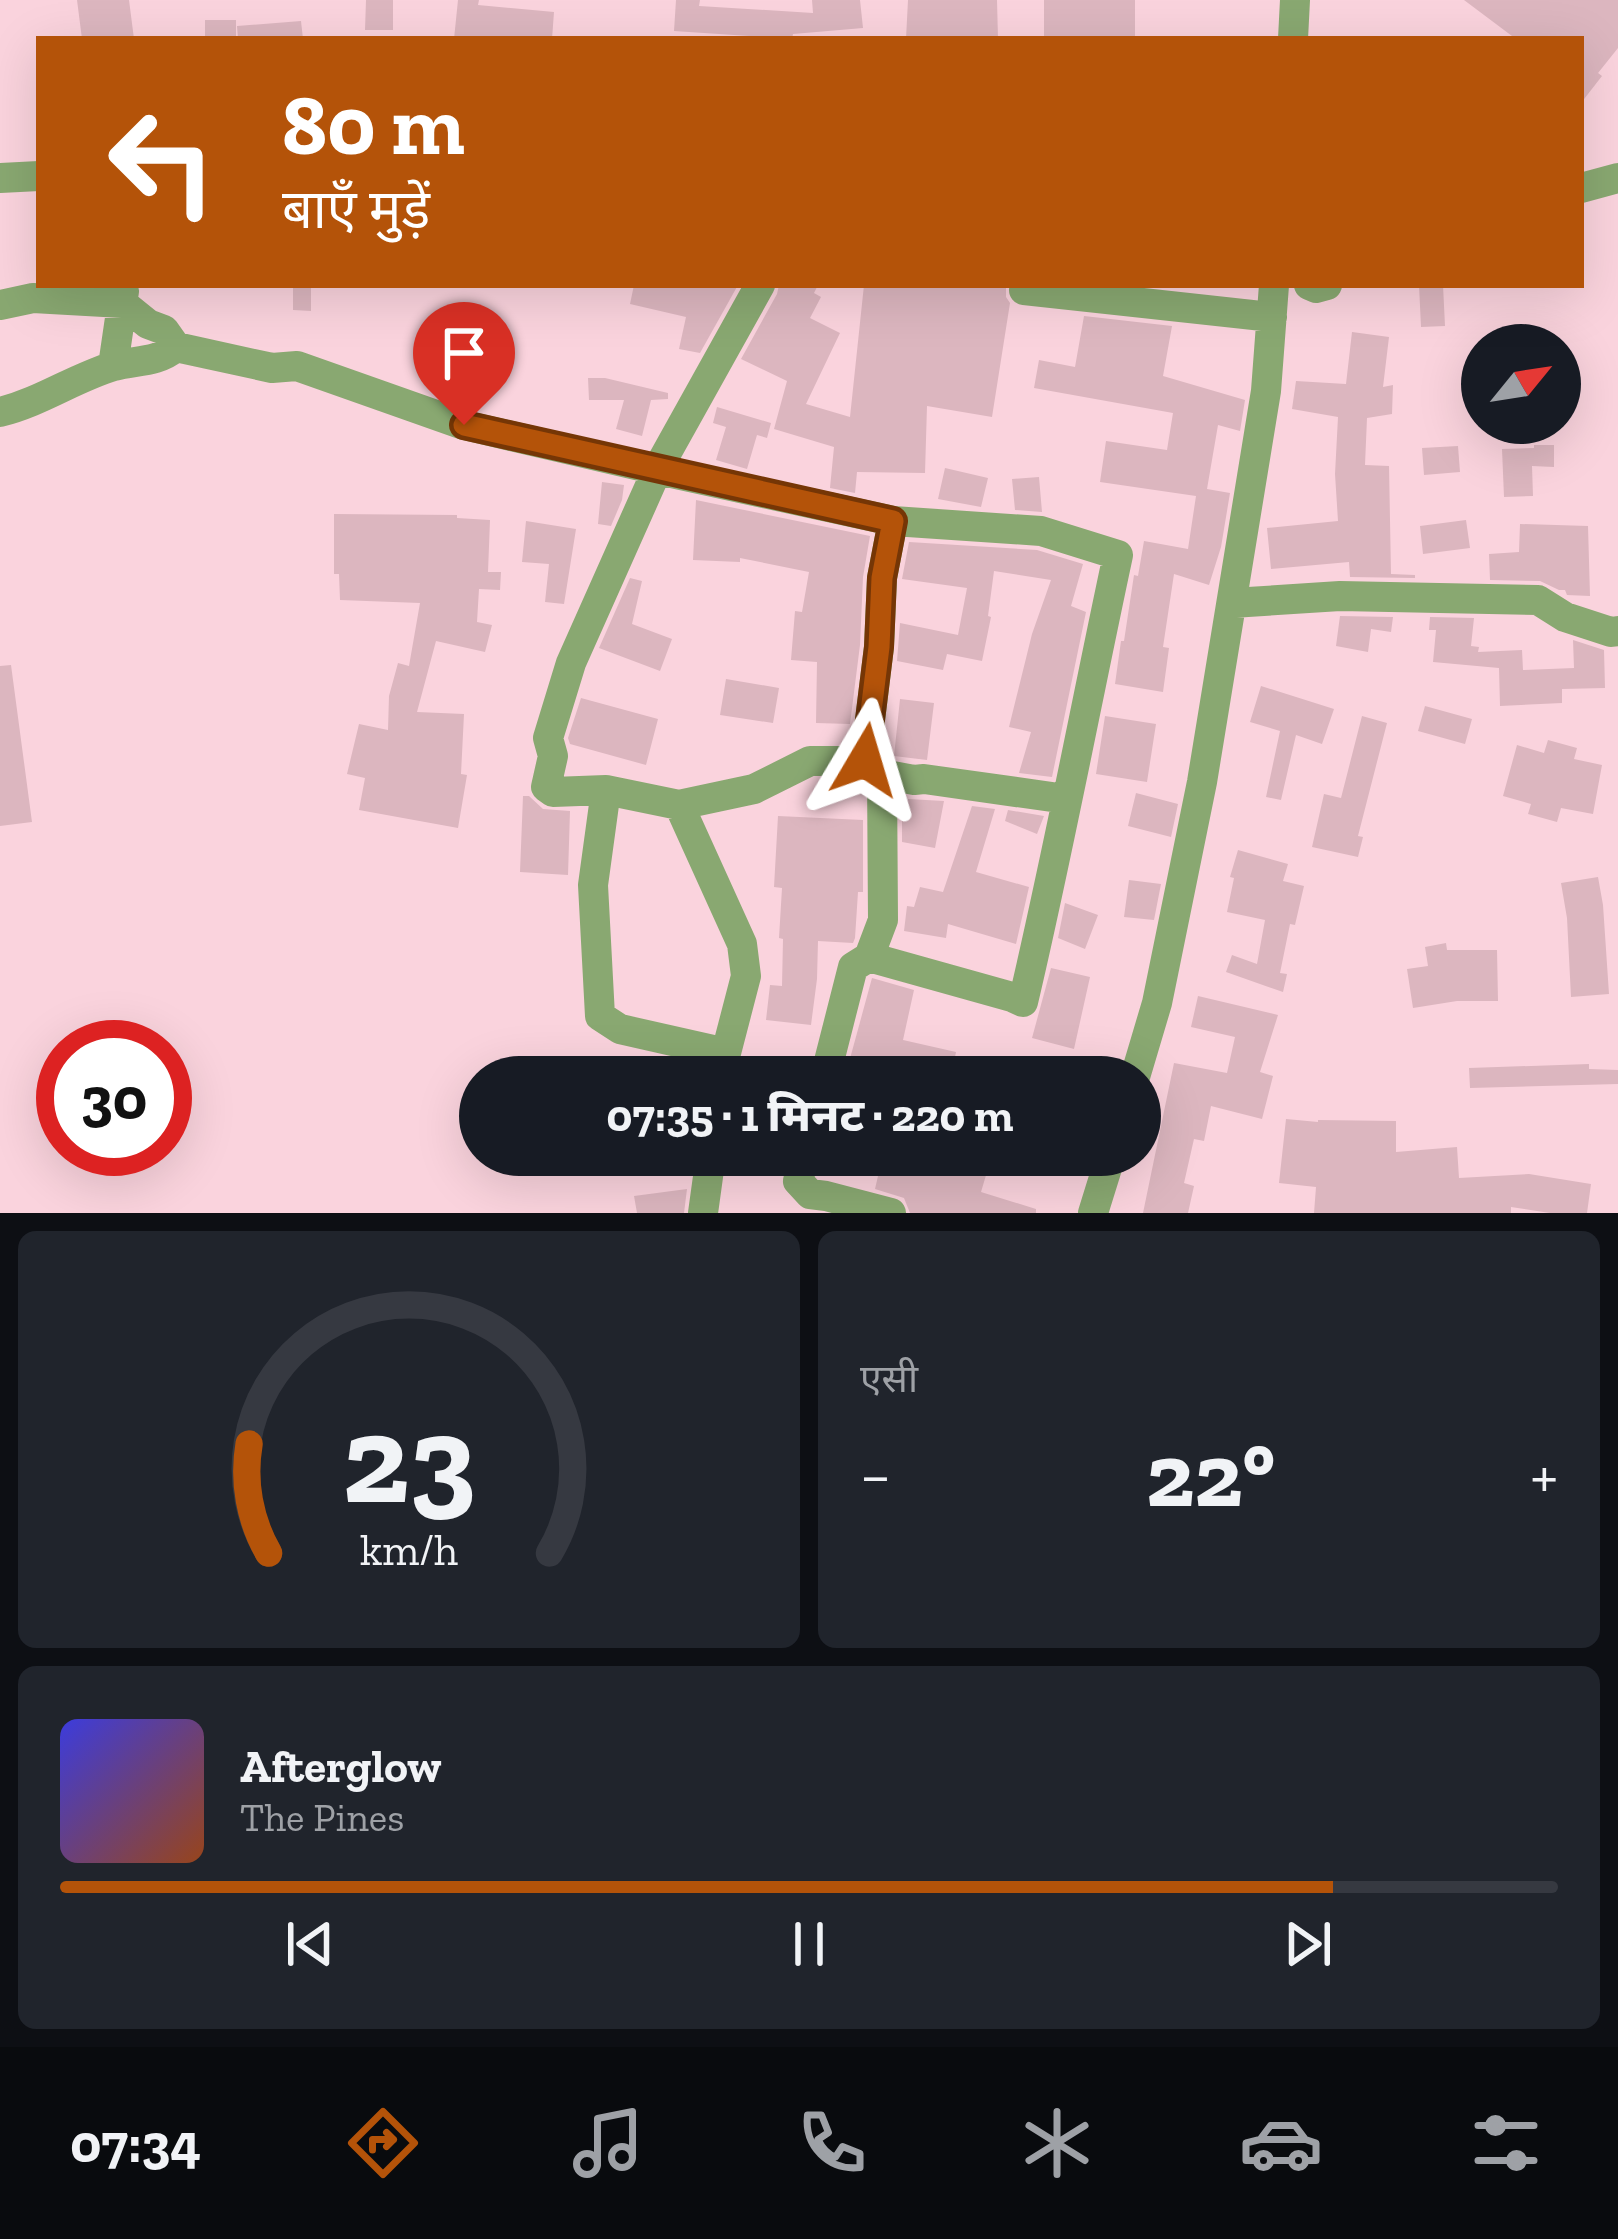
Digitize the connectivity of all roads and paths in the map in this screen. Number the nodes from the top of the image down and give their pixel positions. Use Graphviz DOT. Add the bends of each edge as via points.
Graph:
graph roads {
  1 [pos="1295,0"];
  2 [pos="1292,36"];
  3 [pos="36,176"];
  4 [pos="0,178"];
  5 [pos="1618,178"];
  6 [pos="1584,187"];
  7 [pos="758,288"];
  8 [pos="1274,288"];
  9 [pos="1024,290"];
  10 [pos="124,294"];
  11 [pos="0,305"];
  12 [pos="1272,317"];
  13 [pos="176,347"];
  14 [pos="113,367"];
  15 [pos="0,412"];
  16 [pos="657,470"];
  17 [pos="893,521"];
  18 [pos="1232,603"];
  19 [pos="1618,631"];
  20 [pos="874,767"];
  21 [pos="606,790"];
  22 [pos="1066,800"];
  23 [pos="679,805"];
  24 [pos="869,957"];
  25 [pos="698,1056"];
  26 [pos="726,1056"];
  27 [pos="830,1056"];
  28 [pos="1141,1056"];
  29 [pos="708,1176"];
  30 [pos="799,1176"];
  31 [pos="1105,1176"];
  32 [pos="703,1213"];
  33 [pos="890,1213"];
  34 [pos="1093,1213"];
  1 -- 2 [label="street"];
  3 -- 4 [label="street"];
  5 -- 6 [label="street"];
  7 -- 16 [label="street"];
  8 -- 12 [label="street"];
  9 -- 12 [label="street"];
  10 -- 11 [label="street"];
  10 -- 13 [label="street"];
  10 -- 14 [label="street"];
  12 -- 18 [label="street"];
  13 -- 14 [label="street"];
  13 -- 16 [label="street" via="297,366 464,425"];
  14 -- 15 [label="street"];
  16 -- 17 [label="street"];
  16 -- 21 [label="street" via="571,663 548,738 546,787"];
  17 -- 20 [label="street" via="882,578"];
  17 -- 22 [label="street" via="1041,531 1118,555"];
  18 -- 19 [label="street" via="1538,600 1565,617"];
  18 -- 28 [label="street" via="1198,804"];
  20 -- 22 [label="street"];
  20 -- 23 [label="street" via="810,761 754,789"];
  20 -- 24 [label="street" via="884,920"];
  21 -- 23 [label="street"];
  21 -- 25 [label="street" via="592,885 600,1016"];
  22 -- 24 [label="street" via="1023,1002"];
  23 -- 26 [label="street" via="742,944 746,976"];
  24 -- 27 [label="street" via="853,967"];
  29 -- 32 [label="street"];
  30 -- 33 [label="street" via="809,1194"];
  31 -- 34 [label="street"];
}
